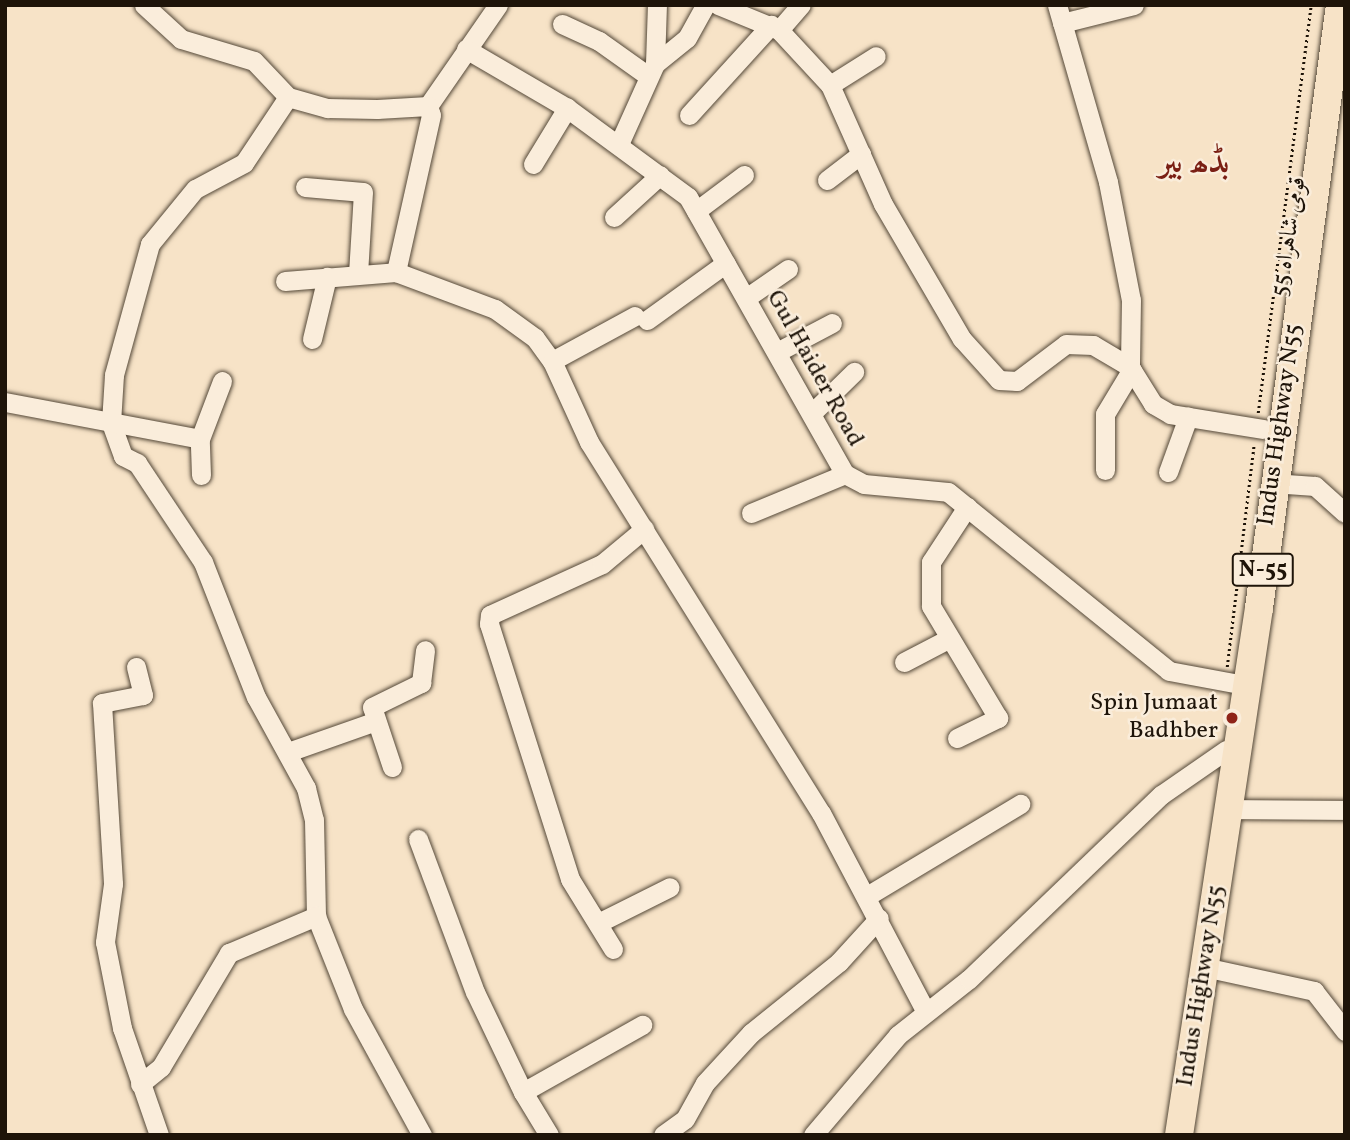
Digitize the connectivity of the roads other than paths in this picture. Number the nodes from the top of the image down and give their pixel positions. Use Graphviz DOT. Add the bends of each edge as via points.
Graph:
graph roads {
  1 [pos="144,5"];
  2 [pos="498,5"];
  3 [pos="657,5"];
  4 [pos="705,5"];
  5 [pos="719,5"];
  6 [pos="800,5"];
  7 [pos="1135,5"];
  8 [pos="1325,5"];
  9 [pos="1340,5"];
  10 [pos="1059,14"];
  11 [pos="562,24"];
  12 [pos="775,28"];
  13 [pos="466,49"];
  14 [pos="876,56"];
  15 [pos="651,70"];
  16 [pos="830,85"];
  17 [pos="288,97"];
  18 [pos="428,106"];
  19 [pos="567,108"];
  20 [pos="689,115"];
  21 [pos="620,144"];
  22 [pos="861,154"];
  23 [pos="533,164"];
  24 [pos="660,175"];
  25 [pos="744,175"];
  26 [pos="827,180"];
  27 [pos="305,187"];
  28 [pos="696,211"];
  29 [pos="614,217"];
  30 [pos="726,263"];
  31 [pos="788,269"];
  32 [pos="396,272"];
  33 [pos="358,274"];
  34 [pos="327,277"];
  35 [pos="285,281"];
  36 [pos="746,298"];
  37 [pos="832,323"];
  38 [pos="312,339"];
  39 [pos="777,352"];
  40 [pos="552,361"];
  41 [pos="1131,368"];
  42 [pos="855,372"];
  43 [pos="222,381"];
  44 [pos="5,402"];
  45 [pos="812,413"];
  46 [pos="1188,417"];
  47 [pos="111,423"];
  48 [pos="1260,428"];
  49 [pos="200,439"];
  50 [pos="1105,470"];
  51 [pos="1168,472"];
  52 [pos="845,474"];
  53 [pos="201,475"];
  54 [pos="1272,482"];
  55 [pos="967,507"];
  56 [pos="751,513"];
  57 [pos="1345,513"];
  58 [pos="644,529"];
  59 [pos="948,639"];
  60 [pos="425,650"];
  61 [pos="904,662"];
  62 [pos="136,667"];
  63 [pos="1229,682"];
  64 [pos="376,721"];
  65 [pos="957,738"];
  66 [pos="1226,750"];
  67 [pos="288,752"];
  68 [pos="392,767"];
  69 [pos="1020,804"];
  70 [pos="1229,808"];
  71 [pos="1345,810"];
  72 [pos="418,839"];
  73 [pos="670,887"];
  74 [pos="867,896"];
  75 [pos="316,916"];
  76 [pos="879,918"];
  77 [pos="598,923"];
  78 [pos="613,948"];
  79 [pos="1204,967"];
  80 [pos="926,1012"];
  81 [pos="642,1025"];
  82 [pos="1345,1031"];
  83 [pos="141,1084"];
  84 [pos="523,1092"];
  85 [pos="159,1135"];
  86 [pos="422,1135"];
  87 [pos="549,1135"];
  88 [pos="663,1135"];
  89 [pos="813,1135"];
  90 [pos="1166,1135"];
  91 [pos="1179,1135"];
  1 -- 17 [label="street" via="181,39 254,61"];
  2 -- 13 [label="street"];
  3 -- 15 [label="street"];
  4 -- 15 [label="street" via="687,38"];
  5 -- 12 [label="street"];
  6 -- 12 [label="street"];
  7 -- 10 [label="street"];
  8 -- 48 [label="highway, قومی شاہراہ 55 / N-55"];
  9 -- 54 [label="highway, Indus Highway N55 / N-55"];
  10 -- 41 [label="street" via="1113,209 1131,300"];
  11 -- 15 [label="street"];
  12 -- 16 [label="street"];
  12 -- 20 [label="street"];
  13 -- 18 [label="street"];
  13 -- 19 [label="street, Gul Haider Road"];
  14 -- 16 [label="street"];
  15 -- 21 [label="street"];
  16 -- 22 [label="street"];
  17 -- 18 [label="street" via="327,108"];
  17 -- 47 [label="street" via="244,163 195,189 149,244 114,375"];
  18 -- 32 [label="street" via="431,115"];
  19 -- 21 [label="street, Gul Haider Road"];
  19 -- 23 [label="street"];
  21 -- 24 [label="street, Gul Haider Road"];
  22 -- 26 [label="street"];
  22 -- 41 [label="street" via="962,340 999,380 1017,381 1066,344 1093,345"];
  24 -- 28 [label="street, Gul Haider Road"];
  24 -- 29 [label="street"];
  25 -- 28 [label="street"];
  27 -- 33 [label="street" via="363,192"];
  28 -- 30 [label="street, Gul Haider Road"];
  30 -- 36 [label="street, Gul Haider Road"];
  30 -- 40 [label="street" via="641,318"];
  31 -- 36 [label="street"];
  32 -- 33 [label="street"];
  32 -- 40 [label="street" via="495,309 535,338"];
  33 -- 34 [label="street"];
  34 -- 35 [label="street"];
  34 -- 38 [label="street"];
  36 -- 39 [label="street, Gul Haider Road"];
  37 -- 39 [label="street"];
  39 -- 45 [label="street, Gul Haider Road"];
  40 -- 58 [label="street" via="589,442"];
  41 -- 46 [label="street" via="1153,404"];
  41 -- 50 [label="street" via="1105,414"];
  42 -- 45 [label="street"];
  43 -- 49 [label="street"];
  44 -- 47 [label="street"];
  45 -- 52 [label="street, Gul Haider Road"];
  46 -- 48 [label="street"];
  46 -- 51 [label="street"];
  47 -- 49 [label="street"];
  47 -- 67 [label="street" via="123,456 137,463 203,562 256,696"];
  48 -- 63 [label="highway, قومی شاہراہ 55 / N-55"];
  49 -- 53 [label="street"];
  52 -- 55 [label="street, Gul Haider Road" via="864,484 948,492"];
  52 -- 56 [label="street"];
  54 -- 57 [label="street" via="1315,486"];
  54 -- 70 [label="highway, Indus Highway N55 / N-55"];
  55 -- 59 [label="street" via="931,562 931,606"];
  55 -- 63 [label="street, Gul Haider Road" via="1169,671"];
  58 -- 74 [label="street"];
  58 -- 77 [label="street" via="602,564 490,615 570,879"];
  59 -- 61 [label="street"];
  59 -- 65 [label="street" via="998,714 996,721"];
  60 -- 64 [label="street" via="425,678 374,704"];
  62 -- 83 [label="street" via="143,695 102,703 113,884 105,942"];
  63 -- 66 [label="highway, قومی شاہراہ 55 / N-55"];
  64 -- 67 [label="street"];
  64 -- 68 [label="street"];
  66 -- 80 [label="street" via="1161,795 969,979"];
  66 -- 90 [label="highway, قومی شاہراہ 55 / N-55"];
  67 -- 75 [label="street" via="314,820"];
  69 -- 74 [label="street"];
  70 -- 71 [label="street"];
  70 -- 79 [label="highway, Indus Highway N55 / N-55"];
  72 -- 84 [label="street" via="475,992"];
  73 -- 77 [label="street"];
  74 -- 76 [label="street"];
  75 -- 83 [label="street" via="229,953 161,1067"];
  75 -- 86 [label="street" via="353,1009"];
  76 -- 80 [label="street"];
  76 -- 88 [label="street" via="839,962 751,1033 705,1083 685,1119"];
  77 -- 78 [label="street"];
  79 -- 82 [label="street" via="1314,991"];
  79 -- 91 [label="highway, Indus Highway N55 / N-55"];
  80 -- 89 [label="street" via="898,1035"];
  81 -- 84 [label="street"];
  83 -- 85 [label="street"];
  84 -- 87 [label="street"];
}
